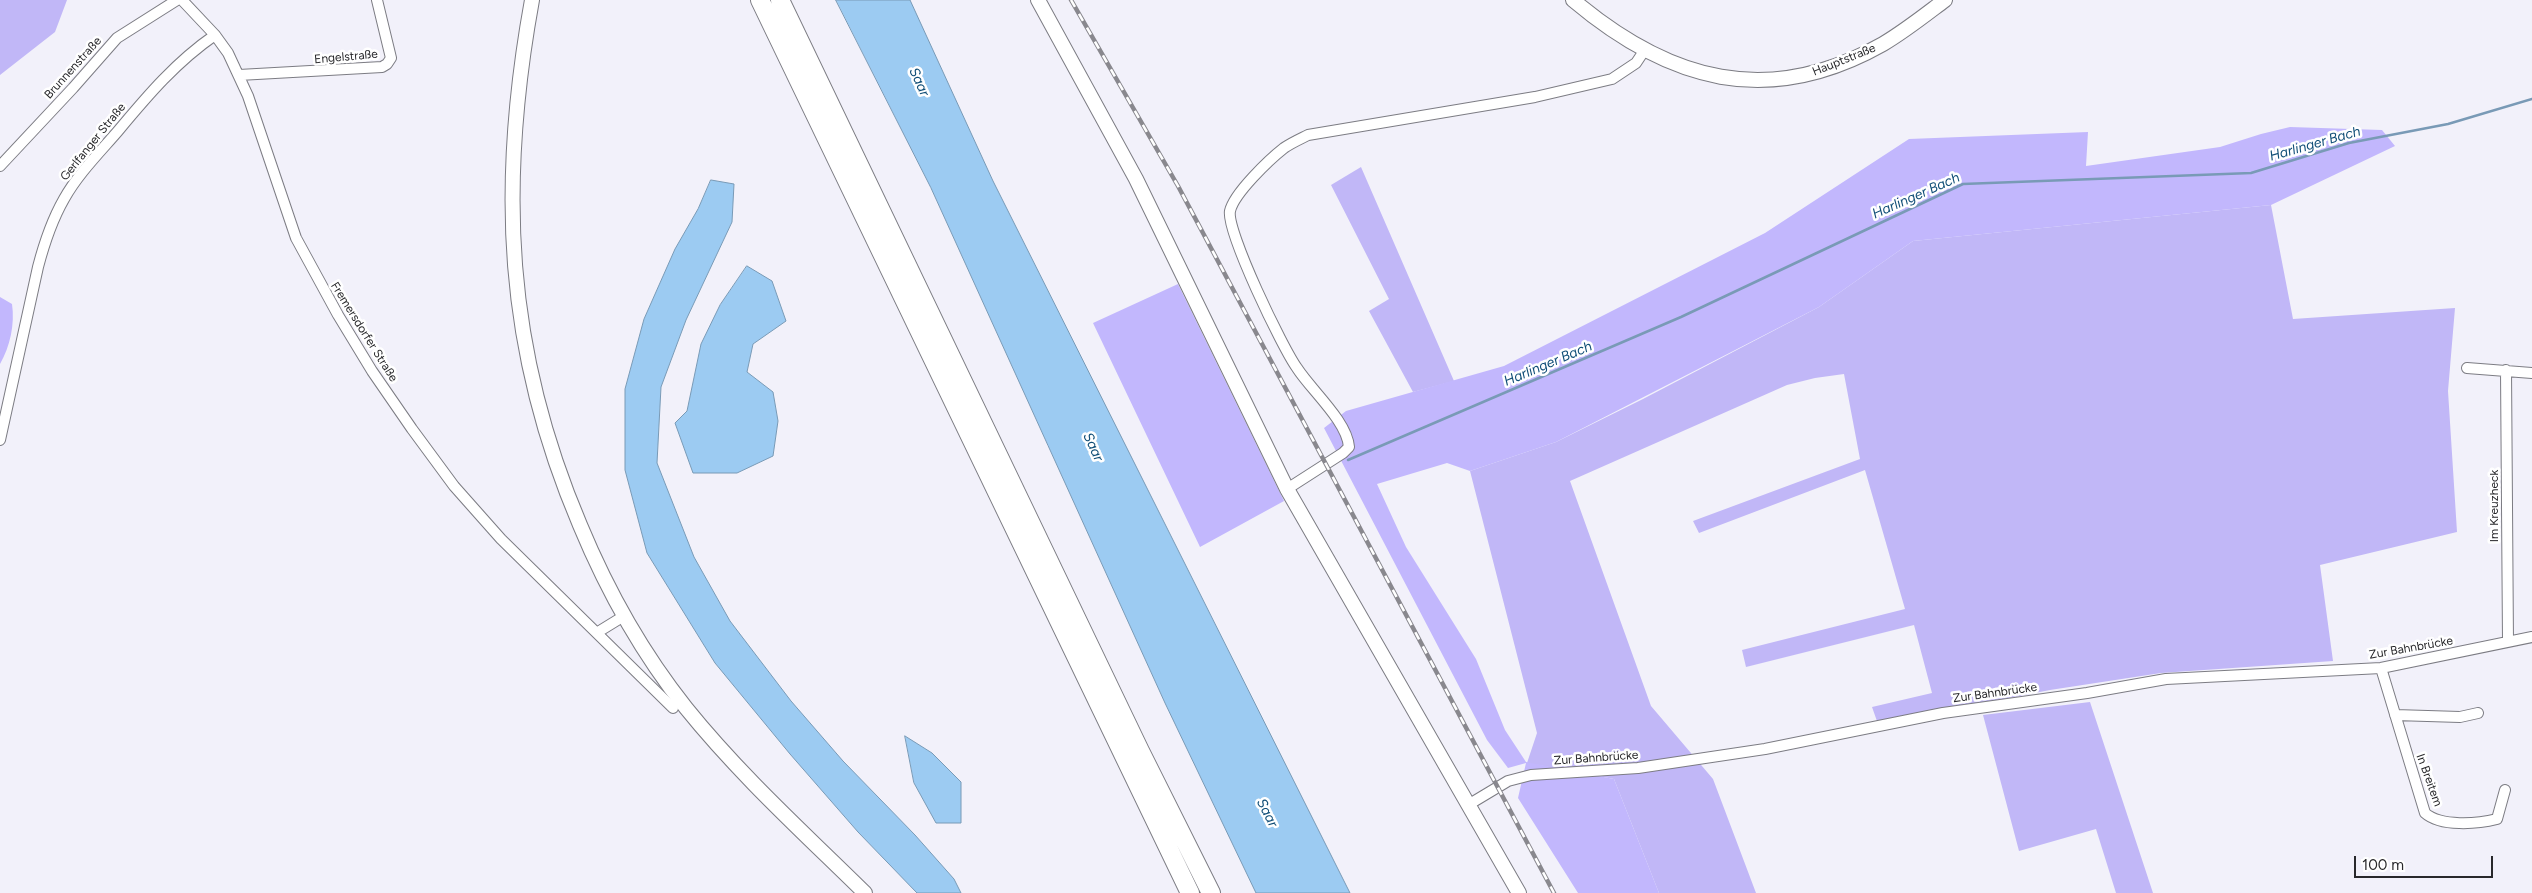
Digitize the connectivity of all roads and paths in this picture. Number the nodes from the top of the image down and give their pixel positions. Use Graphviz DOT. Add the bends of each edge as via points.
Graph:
graph roads {
  1 [pos="177,0"];
  2 [pos="182,0"];
  3 [pos="377,0"];
  4 [pos="532,0"];
  5 [pos="760,0"];
  6 [pos="780,0"];
  7 [pos="1038,0"];
  8 [pos="1573,0"];
  9 [pos="1945,0"];
  10 [pos="215,35"];
  11 [pos="1644,51"];
  12 [pos="239,75"];
  13 [pos="0,166"];
  14 [pos="2467,368"];
  15 [pos="2506,370"];
  16 [pos="2532,373"];
  17 [pos="0,440"];
  18 [pos="1287,489"];
  19 [pos="624,616"];
  20 [pos="598,632"];
  21 [pos="2532,637"];
  22 [pos="2508,642"];
  23 [pos="2381,668"];
  24 [pos="673,708"];
  25 [pos="2478,713"];
  26 [pos="2395,715"];
  27 [pos="2505,790"];
  28 [pos="1468,805"];
  29 [pos="865,893"];
  30 [pos="1190,893"];
  31 [pos="1211,893"];
  32 [pos="1519,893"];
  1 -- 13 [label="street, Brunnenstraße" via="116,38"];
  2 -- 10 [label="street, Fremersdorfer Straße"];
  3 -- 12 [label="street, Engelstraße" via="391,58 382,67"];
  4 -- 19 [label="main road" via="516,102 511,166 518,309 545,434 590,550"];
  5 -- 30 [label="highway"];
  6 -- 31 [label="highway"];
  7 -- 18 [label="main road" via="1136,180"];
  8 -- 11 [label="main road, Hauptstraße" via="1616,34"];
  9 -- 11 [label="main road, Hauptstraße" via="1883,44 1837,65 1797,76 1754,80 1715,77 1680,67"];
  10 -- 12 [label="street, Fremersdorfer Straße"];
  10 -- 17 [label="street, Gerlfanger Straße" via="168,73 88,164 63,200 44,244"];
  11 -- 18 [label="street" via="1636,63 1612,79 1535,97 1308,135 1278,153 1238,197 1230,212 1240,254 1296,367 1348,438 1349,446 1343,453"];
  12 -- 20 [label="street, Fremersdorfer Straße" via="296,238 372,371 454,486 501,539"];
  14 -- 15 [label="street"];
  15 -- 16 [label="street"];
  15 -- 22 [label="street, Im Kreuzheck"];
  18 -- 28 [label="main road"];
  19 -- 20 [label="street"];
  19 -- 29 [label="main road" via="679,699 720,749"];
  20 -- 24 [label="street, Fremersdorfer Straße"];
  21 -- 22 [label="street, Zur Bahnbrücke"];
  22 -- 23 [label="street, Zur Bahnbrücke"];
  23 -- 26 [label="street, In Breitem"];
  23 -- 28 [label="street, Zur Bahnbrücke" via="2166,679 1943,712 1755,750 1638,768 1531,775 1508,781"];
  25 -- 26 [label="street" via="2460,717"];
  26 -- 27 [label="street, In Breitem" via="2419,796 2425,813 2431,818 2468,822 2497,819"];
  28 -- 32 [label="main road"];
}
